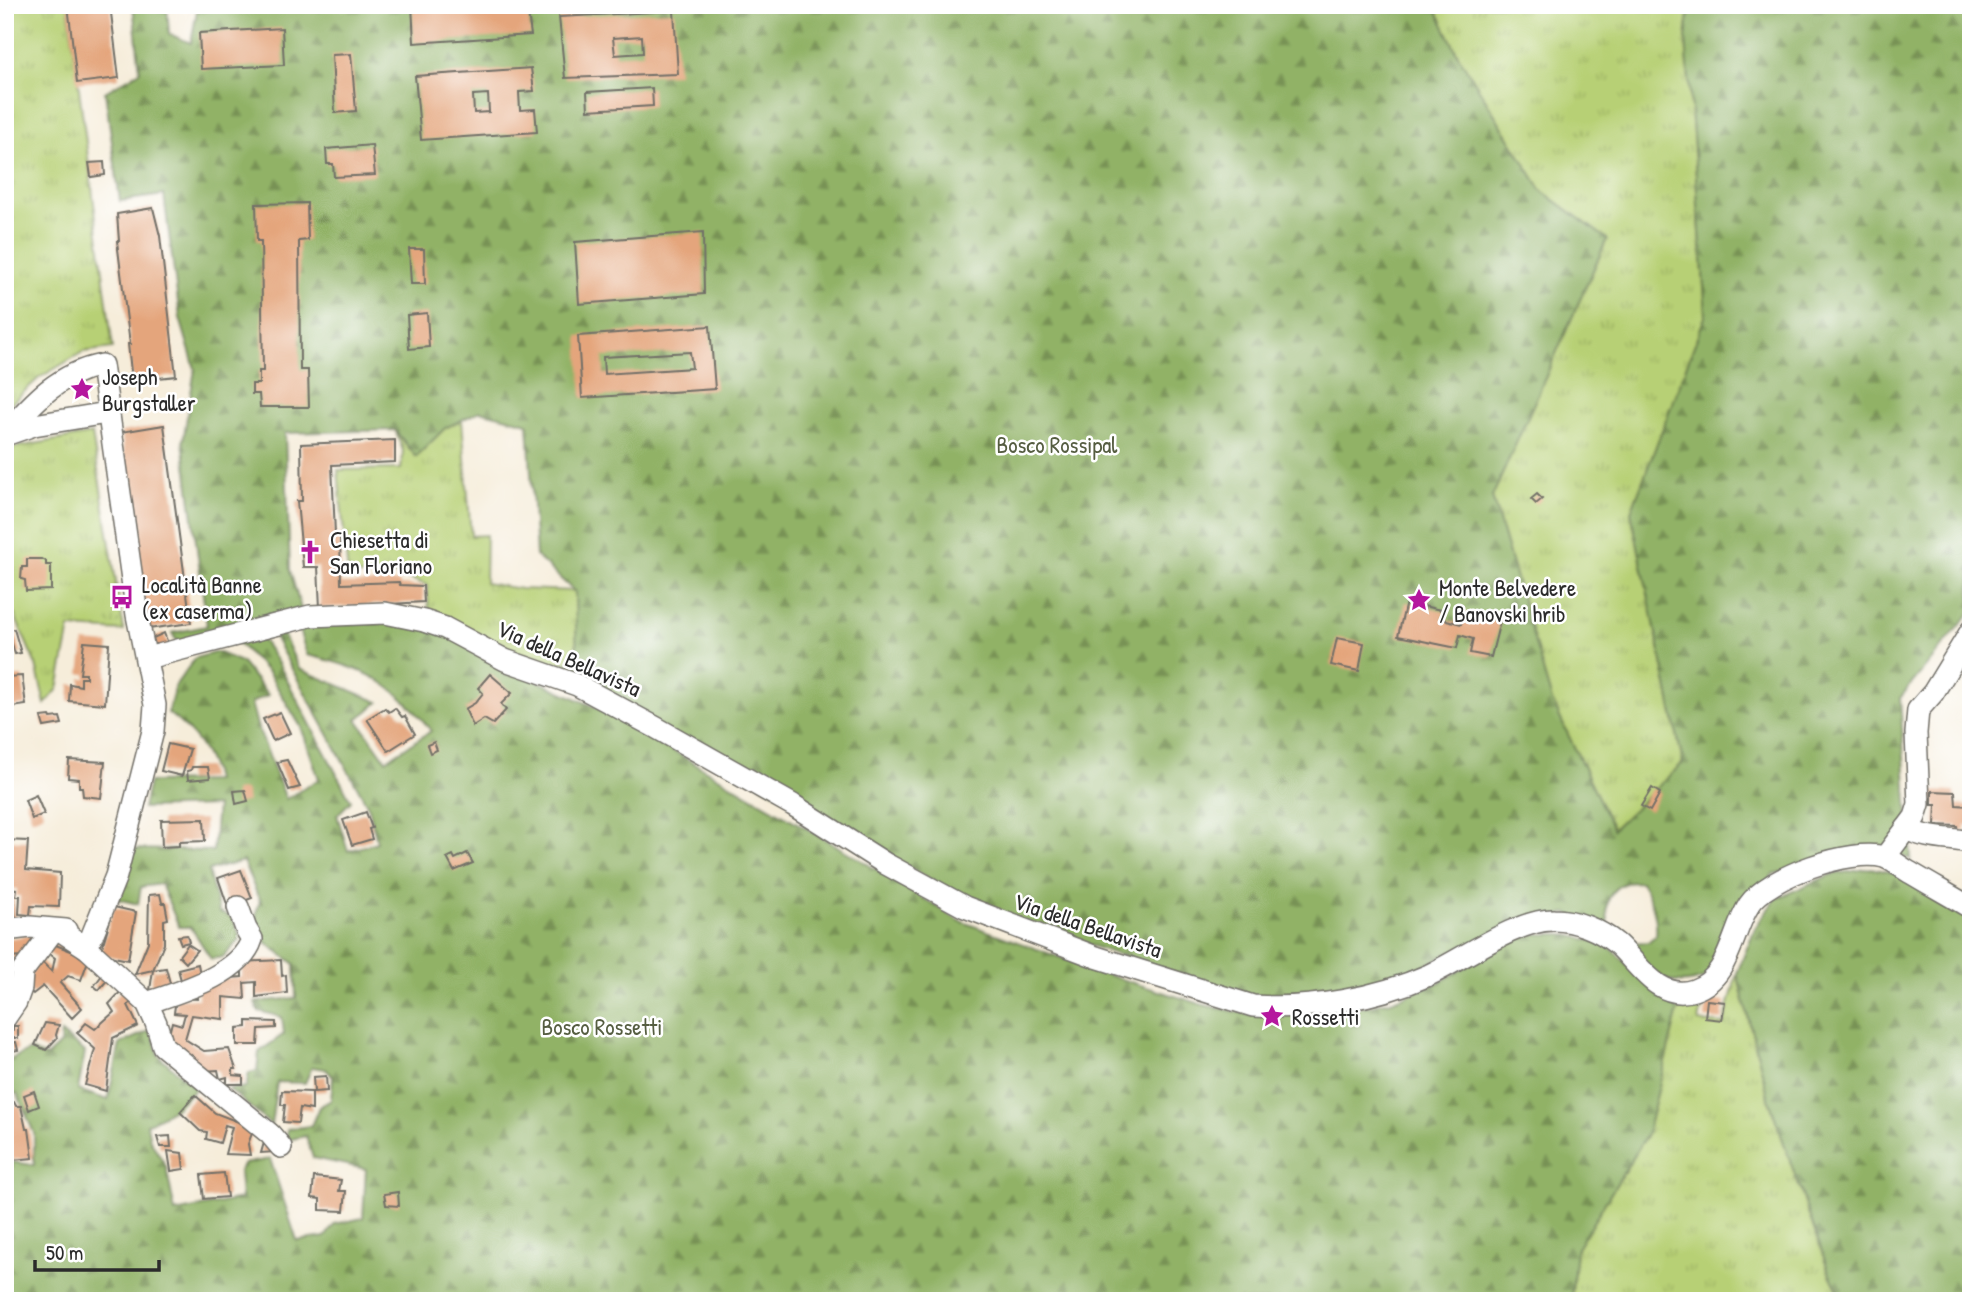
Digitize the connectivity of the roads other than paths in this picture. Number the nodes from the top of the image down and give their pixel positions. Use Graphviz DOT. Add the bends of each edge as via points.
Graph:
graph roads {
  1 [pos="41,397"];
  2 [pos="107,414"];
  3 [pos="41,424"];
  4 [pos="5,434"];
  5 [pos="1971,631"];
  6 [pos="147,658"];
  7 [pos="1906,829"];
  8 [pos="1971,842"];
  9 [pos="1885,858"];
  10 [pos="238,907"];
  11 [pos="1971,908"];
  12 [pos="100,914"];
  13 [pos="5,930"];
  14 [pos="57,931"];
  15 [pos="87,948"];
  16 [pos="147,1003"];
  17 [pos="5,1018"];
  18 [pos="281,1147"];
  1 -- 2 [label="street" via="74,373 102,365"];
  1 -- 3 [label="street"];
  1 -- 4 [label="street"];
  2 -- 3 [label="street"];
  2 -- 6 [label="street"];
  3 -- 4 [label="street"];
  5 -- 7 [label="street" via="1918,710 1919,804"];
  6 -- 9 [label="street, Via della Bellavista" via="310,616 385,613 435,624 505,660 577,685 656,727 965,907 1096,957 1254,1006 1310,1004 1396,987 1528,925 1556,920 1601,932 1663,988 1694,990 1712,981 1749,906 1771,884 1818,865 1857,857"];
  6 -- 12 [label="street" via="155,705 153,731 116,876"];
  7 -- 8 [label="street" via="1921,836"];
  7 -- 9 [label="street"];
  9 -- 11 [label="street"];
  10 -- 16 [label="street" via="252,939 249,949 202,983"];
  12 -- 14 [label="street" via="82,926"];
  12 -- 15 [label="street"];
  13 -- 14 [label="street"];
  14 -- 15 [label="street"];
  14 -- 17 [label="street" via="22,972 16,1002"];
  15 -- 16 [label="street"];
  16 -- 18 [label="street" via="163,1046"];
}
